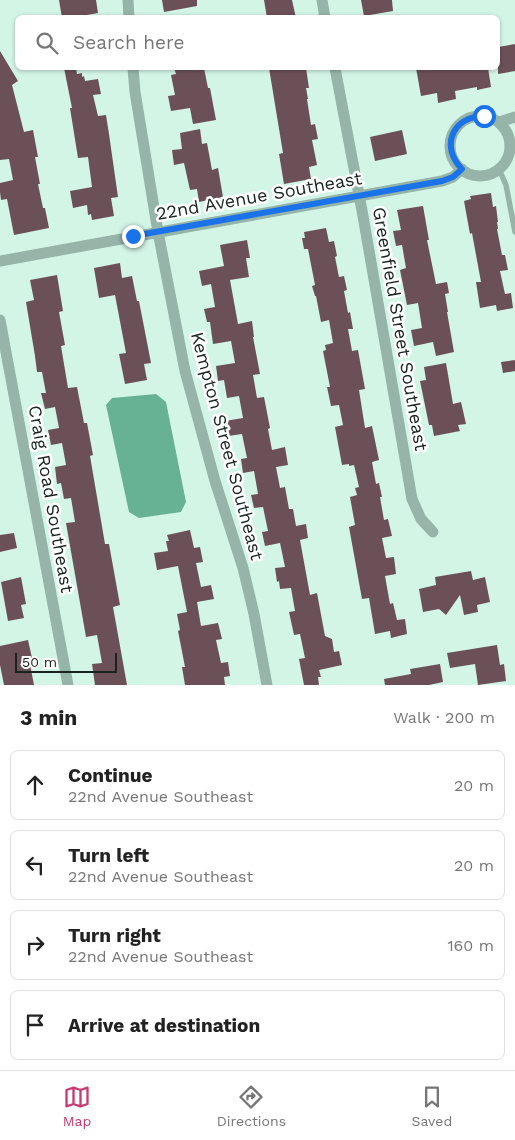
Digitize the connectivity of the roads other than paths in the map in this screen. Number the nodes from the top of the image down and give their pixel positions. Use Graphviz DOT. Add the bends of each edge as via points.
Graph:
graph roads {
  1 [pos="128,0"];
  2 [pos="322,0"];
  3 [pos="129,15"];
  4 [pos="324,15"];
  5 [pos="133,70"];
  6 [pos="335,70"];
  7 [pos="515,117"];
  8 [pos="499,122"];
  9 [pos="462,169"];
  10 [pos="499,170"];
  11 [pos="359,196"];
  12 [pos="158,232"];
  13 [pos="515,232"];
  14 [pos="0,261"];
  15 [pos="0,320"];
  16 [pos="433,532"];
  17 [pos="68,685"];
  18 [pos="267,685"];
  1 -- 3 [label="street"];
  2 -- 4 [label="street"];
  5 -- 12 [label="street, Kempton Street Southeast"];
  6 -- 11 [label="street, Greenfield Street Southeast"];
  7 -- 8 [label="street"];
  8 -- 9 [label="street" via="476,116 456,127 450,150"];
  8 -- 10 [label="street" via="508,134 510,150"];
  9 -- 10 [label="street" via="476,175"];
  9 -- 11 [label="street, 22nd Avenue Southeast" via="442,181"];
  10 -- 13 [label="lane" via="506,185"];
  11 -- 12 [label="street, 22nd Avenue Southeast"];
  11 -- 16 [label="street, Greenfield Street Southeast" via="412,499 421,519"];
  12 -- 14 [label="street, 22nd Avenue Southeast"];
  12 -- 18 [label="street, Kempton Street Southeast" via="185,371 243,568"];
  15 -- 17 [label="street, Craig Road Southeast"];
}
